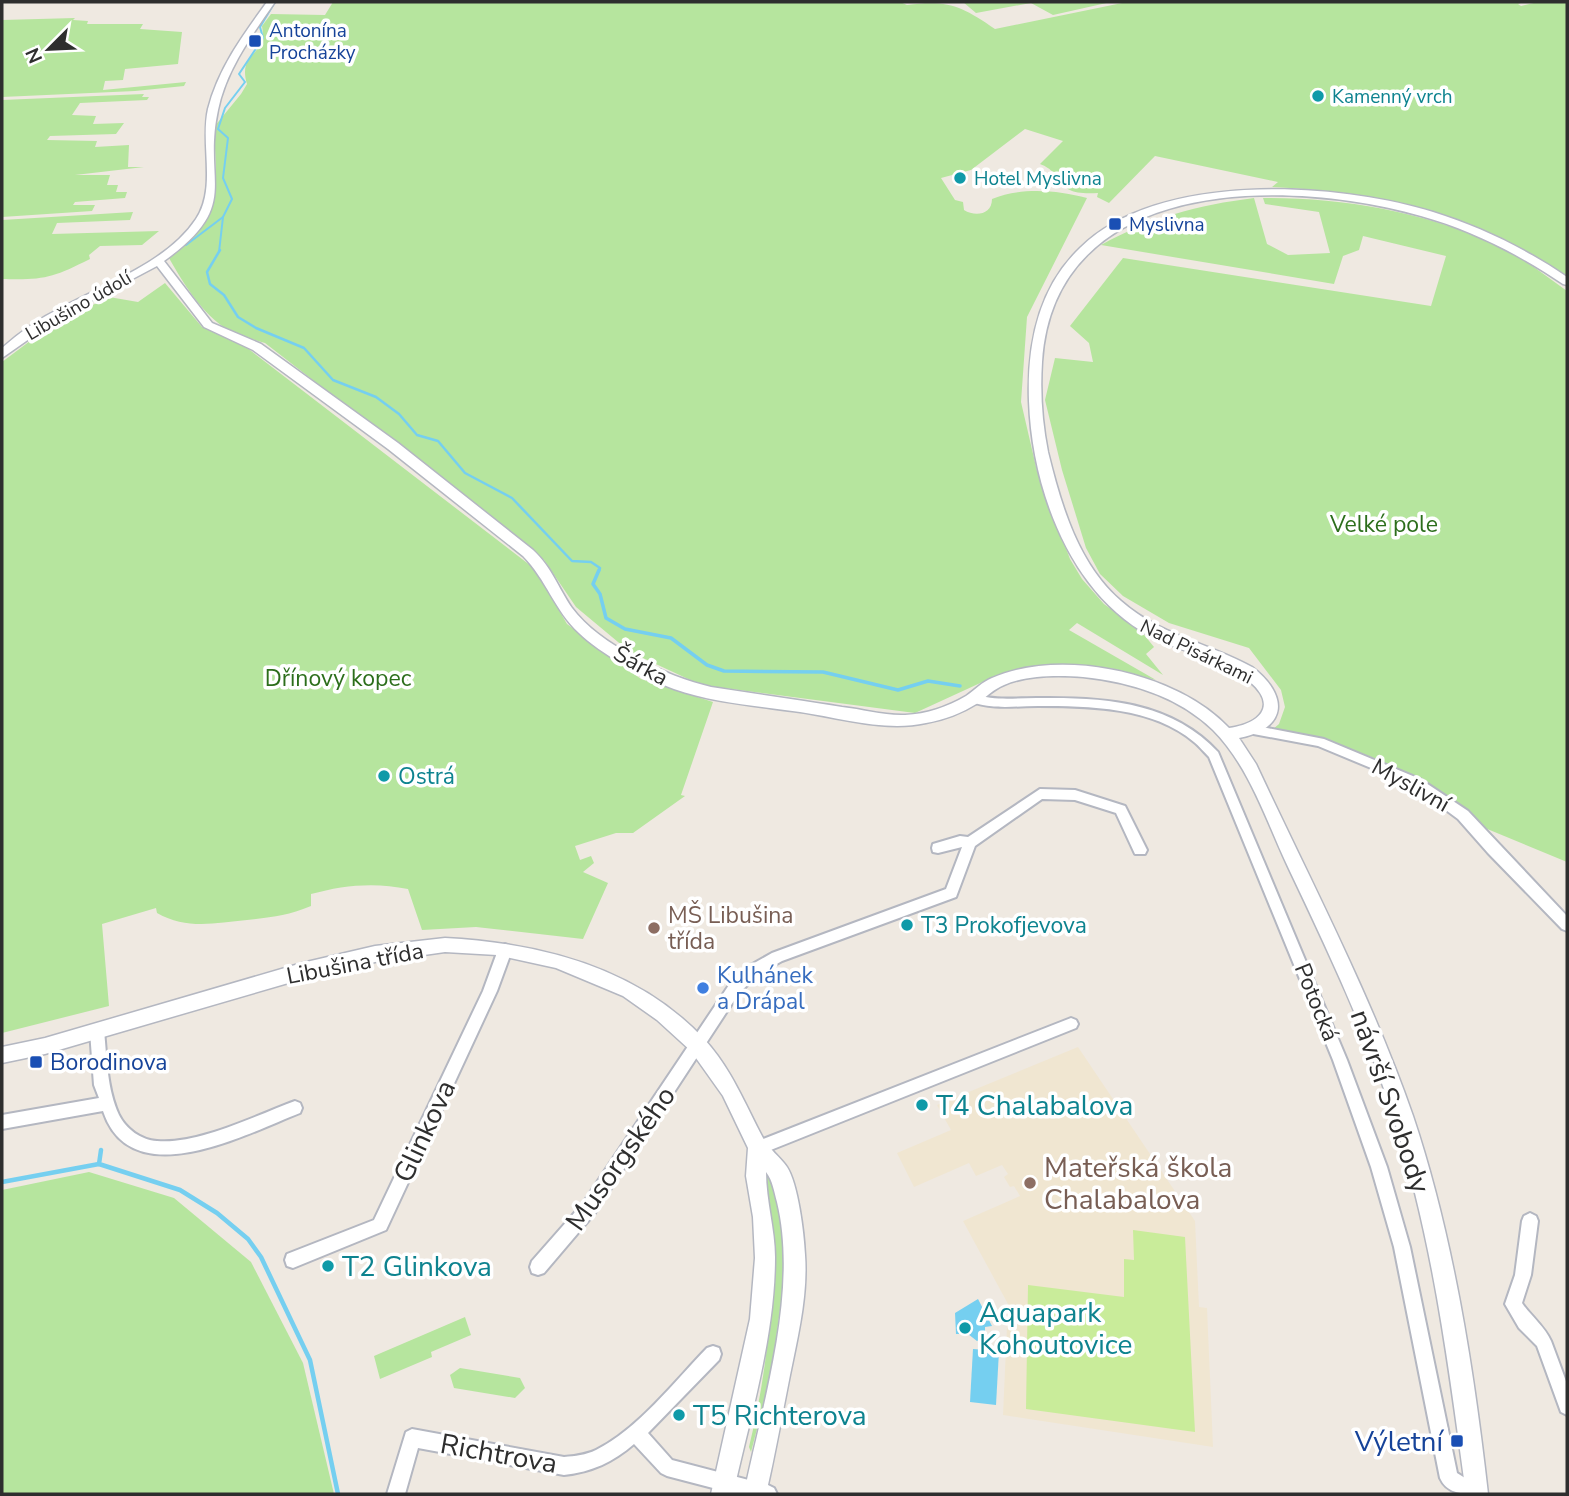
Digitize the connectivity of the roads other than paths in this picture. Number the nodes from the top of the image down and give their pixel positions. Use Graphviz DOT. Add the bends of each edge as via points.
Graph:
graph roads {
  1 [pos="271,2"];
  2 [pos="157,259"];
  3 [pos="168,274"];
  4 [pos="119,282"];
  5 [pos="1567,282"];
  6 [pos="2,354"];
  7 [pos="973,698"];
  8 [pos="1252,730"];
  9 [pos="1227,734"];
  10 [pos="970,842"];
  11 [pos="938,848"];
  12 [pos="1140,850"];
  13 [pos="1567,926"];
  14 [pos="505,950"];
  15 [pos="1071,1024"];
  16 [pos="97,1031"];
  17 [pos="698,1045"];
  18 [pos="2,1055"];
  19 [pos="104,1104"];
  20 [pos="295,1108"];
  21 [pos="2,1122"];
  22 [pos="758,1148"];
  23 [pos="1530,1221"];
  24 [pos="293,1261"];
  25 [pos="537,1267"];
  26 [pos="713,1354"];
  27 [pos="1567,1406"];
  28 [pos="635,1432"];
  29 [pos="723,1488"];
  30 [pos="760,1493"];
  31 [pos="396,1494"];
  32 [pos="1476,1494"];
  1 -- 2 [label="street" via="220,86 210,125 211,188 205,211 192,231"];
  2 -- 3 [label="street, Šárka"];
  2 -- 4 [label="street, Libušino údolí"];
  3 -- 4 [label="street"];
  3 -- 7 [label="street, Šárka" via="208,325 257,347 528,553 586,632 648,671 711,693 902,721 947,713"];
  4 -- 6 [label="street, Libušino údolí" via="27,332"];
  5 -- 8 [label="street, Nad Pisárkami" via="1503,244 1426,214 1326,194 1257,192 1177,203 1136,217 1103,235 1056,286 1039,332 1035,404 1041,446 1077,554 1109,599 1153,631 1233,664 1262,684 1272,702 1269,717"];
  7 -- 9 [label="street, Šárka" via="996,682 1025,673 1115,675 1183,699"];
  7 -- 32 [label="street, Potocká" via="989,705 1038,702 1141,711 1175,722 1214,755 1340,1059 1379,1167 1402,1247 1449,1478"];
  8 -- 9 [label="street"];
  8 -- 13 [label="street, Myslivní" via="1320,742 1416,782 1463,815"];
  9 -- 32 [label="street, návrší Svobody" via="1248,764 1362,1011 1404,1118 1429,1212 1460,1376"];
  10 -- 11 [label="street"];
  10 -- 12 [label="street" via="1040,794 1076,794 1121,810"];
  10 -- 17 [label="street, Musorgského" via="951,893 777,957 754,970 734,989"];
  14 -- 16 [label="street, Libušina třída" via="445,945 375,954"];
  14 -- 17 [label="street, Libušina třída" via="558,961 620,985"];
  14 -- 24 [label="street, Glinkova" via="380,1225"];
  15 -- 22 [label="street"];
  16 -- 18 [label="street, Libušina třída"];
  16 -- 19 [label="street"];
  17 -- 22 [label="street, Libušina třída" via="730,1090"];
  17 -- 25 [label="street, Musorgského" via="589,1208"];
  19 -- 20 [label="street" via="124,1135 157,1150 190,1146"];
  19 -- 21 [label="street"];
  22 -- 29 [label="street, Libušina třída" via="756,1176 765,1258 761,1319"];
  22 -- 30 [label="street, Libušina třída" via="780,1174 794,1257 790,1323"];
  23 -- 27 [label="street" via="1513,1304 1543,1341"];
  26 -- 28 [label="street, Richtrova"];
  28 -- 29 [label="street" via="667,1467"];
  28 -- 31 [label="street, Richtrova" via="587,1463 564,1466 412,1438"];
  29 -- 30 [label="street"];
}
